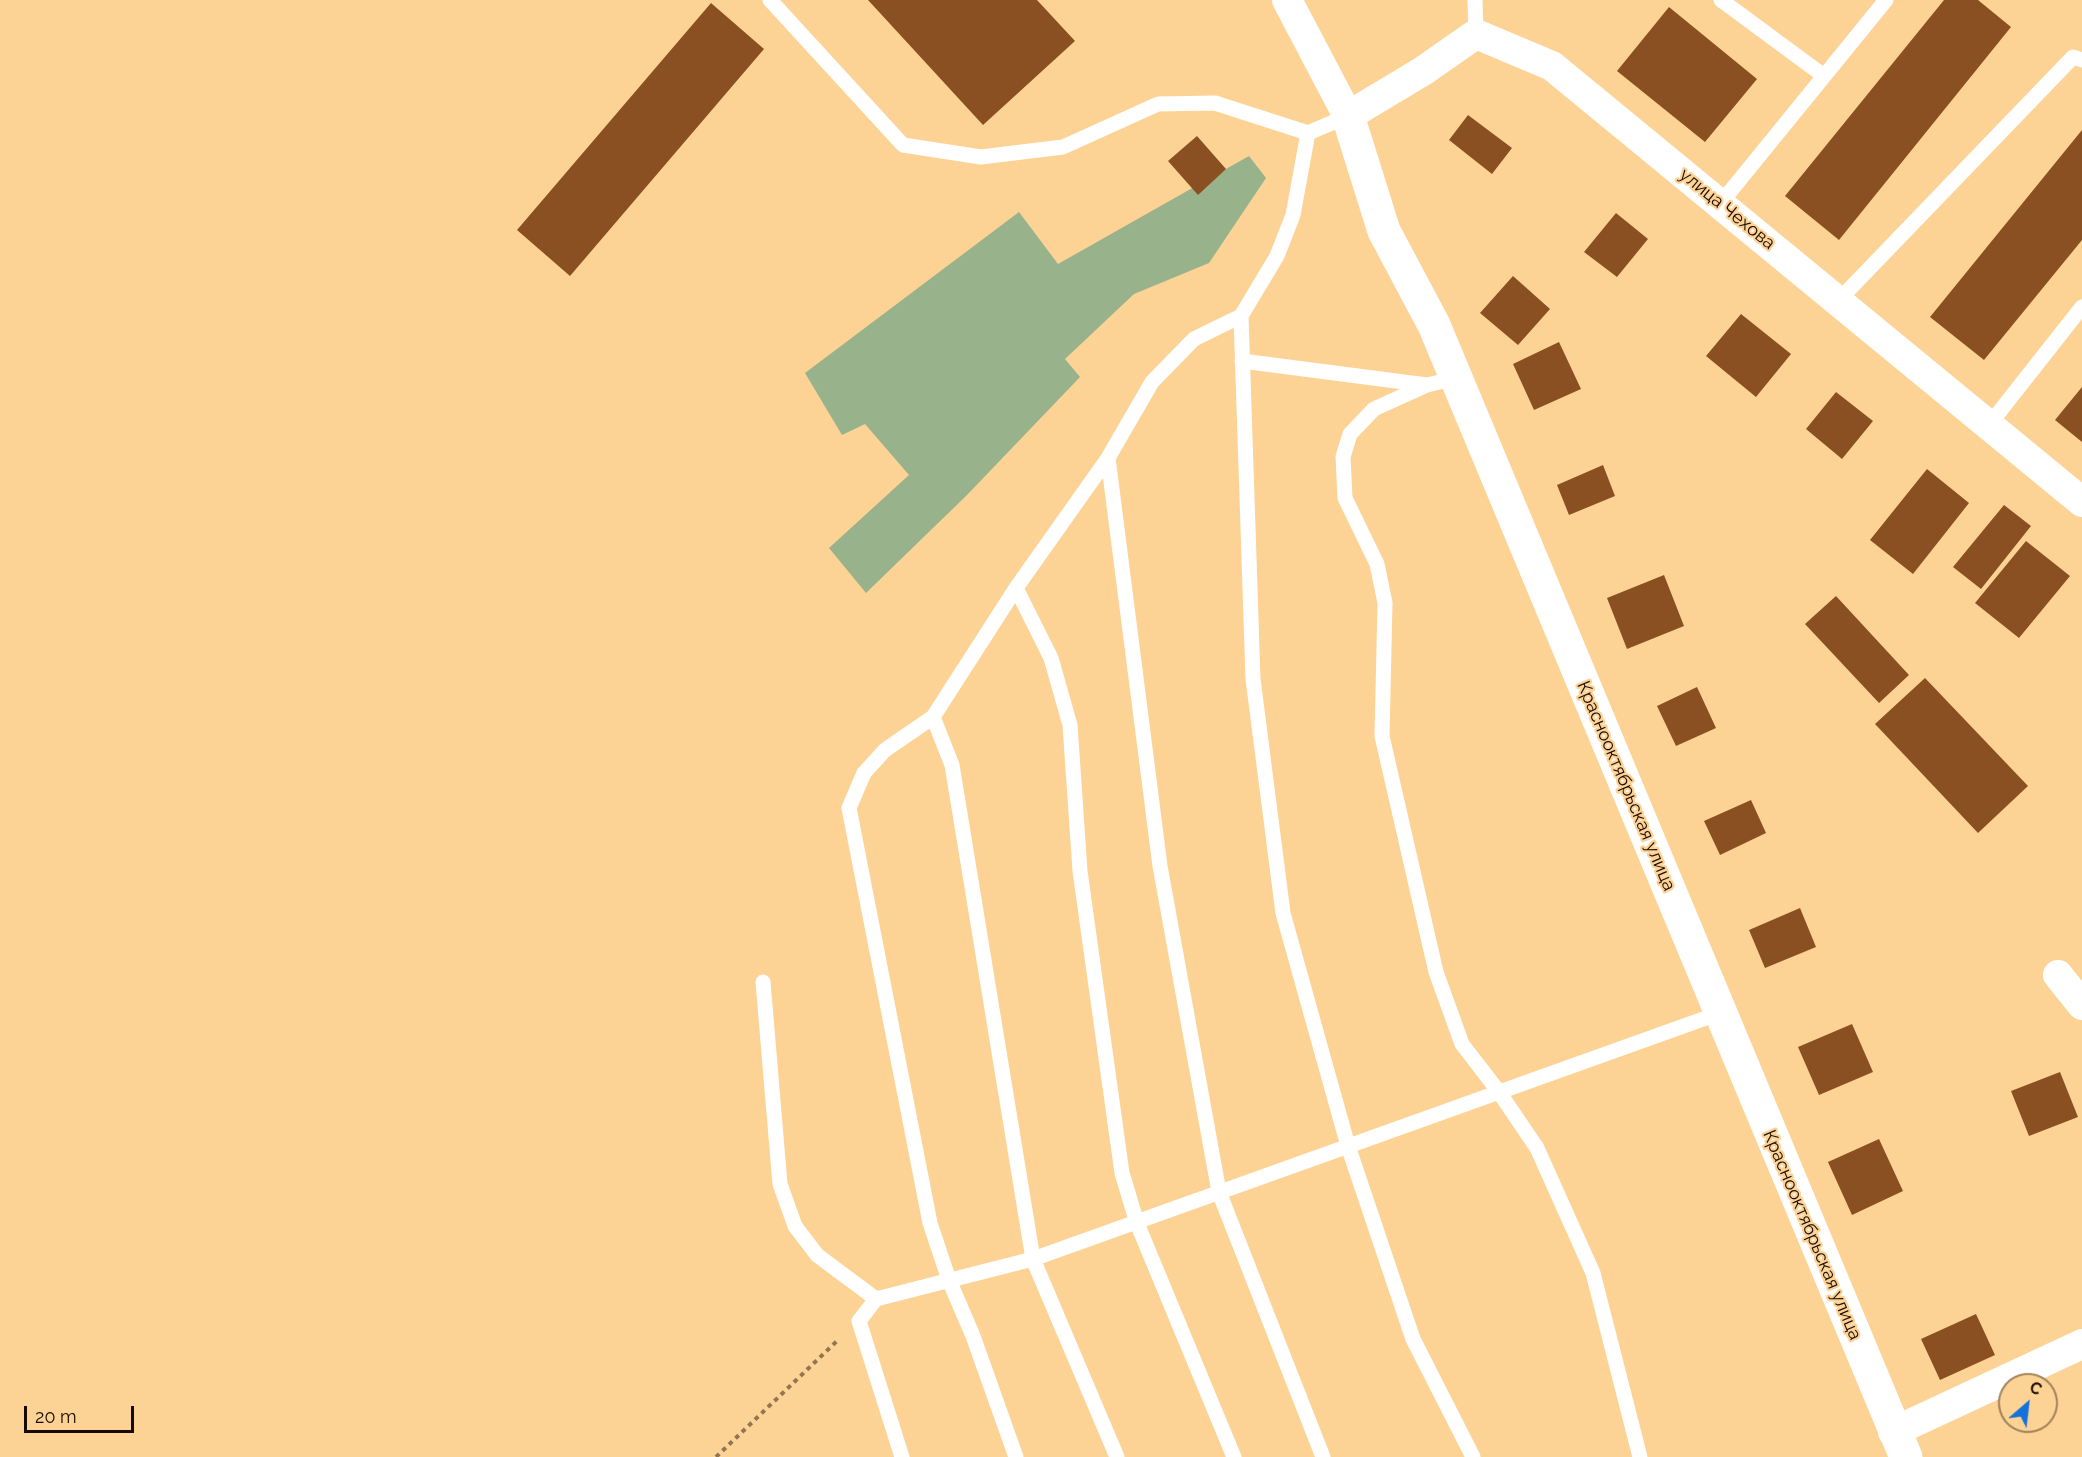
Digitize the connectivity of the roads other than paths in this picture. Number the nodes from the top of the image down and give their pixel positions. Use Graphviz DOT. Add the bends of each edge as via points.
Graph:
graph roads {
  1 [pos="770,0"];
  2 [pos="1287,0"];
  3 [pos="1475,0"];
  4 [pos="1721,0"];
  5 [pos="1886,0"];
  6 [pos="1476,34"];
  7 [pos="2082,60"];
  8 [pos="1824,76"];
  9 [pos="1348,116"];
  10 [pos="1308,133"];
  11 [pos="1720,204"];
  12 [pos="1838,301"];
  13 [pos="2081,310"];
  14 [pos="1241,316"];
  15 [pos="1242,361"];
  16 [pos="1442,382"];
  17 [pos="1989,425"];
  18 [pos="1108,458"];
  19 [pos="2082,502"];
  20 [pos="1016,588"];
  21 [pos="933,717"];
  22 [pos="2058,975"];
  23 [pos="763,982"];
  24 [pos="2082,1005"];
  25 [pos="1720,1013"];
  26 [pos="1499,1092"];
  27 [pos="1348,1146"];
  28 [pos="1219,1192"];
  29 [pos="1137,1222"];
  30 [pos="1033,1259"];
  31 [pos="949,1280"];
  32 [pos="876,1299"];
  33 [pos="2082,1344"];
  34 [pos="1900,1444"];
  35 [pos="902,1457"];
  36 [pos="1016,1457"];
  37 [pos="1117,1457"];
  38 [pos="1234,1457"];
  39 [pos="1323,1457"];
  40 [pos="1473,1457"];
  41 [pos="1640,1457"];
  1 -- 10 [label="lane" via="903,145 981,157 1063,147 1158,104 1215,103"];
  2 -- 9 [label="street"];
  3 -- 6 [label="lane"];
  4 -- 8 [label="lane"];
  5 -- 8 [label="lane"];
  6 -- 9 [label="street"];
  6 -- 11 [label="street, улица Чехова" via="1552,66"];
  7 -- 12 [label="lane" via="2073,57"];
  8 -- 11 [label="lane"];
  9 -- 10 [label="lane"];
  9 -- 16 [label="street, Краснооктябрьская улица" via="1384,231 1434,325"];
  10 -- 14 [label="lane" via="1293,215 1277,255"];
  11 -- 12 [label="street, улица Чехова"];
  12 -- 17 [label="street, улица Чехова"];
  13 -- 17 [label="lane"];
  14 -- 15 [label="lane"];
  14 -- 18 [label="lane" via="1194,339 1152,382"];
  15 -- 16 [label="lane"];
  15 -- 27 [label="lane" via="1253,680 1283,913"];
  16 -- 25 [label="street, Краснооктябрьская улица"];
  16 -- 26 [label="lane" via="1374,409 1350,434 1342,457 1346,498 1377,564 1385,603 1382,736 1436,972 1462,1044"];
  17 -- 19 [label="street, улица Чехова"];
  18 -- 20 [label="lane"];
  18 -- 28 [label="lane" via="1160,866"];
  20 -- 21 [label="lane"];
  20 -- 29 [label="lane" via="1051,658 1070,724 1080,871 1122,1173"];
  21 -- 30 [label="lane" via="952,765"];
  21 -- 31 [label="lane" via="885,750 864,773 849,808 930,1223"];
  22 -- 24 [label="street"];
  23 -- 32 [label="lane" via="780,1184 795,1226 817,1255"];
  25 -- 26 [label="lane"];
  25 -- 34 [label="street, Краснооктябрьская улица"];
  26 -- 27 [label="lane"];
  26 -- 41 [label="lane" via="1538,1148 1593,1273"];
  27 -- 28 [label="lane"];
  27 -- 40 [label="lane" via="1413,1339"];
  28 -- 29 [label="lane"];
  28 -- 39 [label="lane"];
  29 -- 30 [label="lane"];
  29 -- 38 [label="lane"];
  30 -- 31 [label="lane"];
  30 -- 37 [label="lane"];
  31 -- 32 [label="lane"];
  31 -- 36 [label="lane"];
  32 -- 35 [label="lane" via="858,1321"];
  33 -- 34 [label="street"];
}
